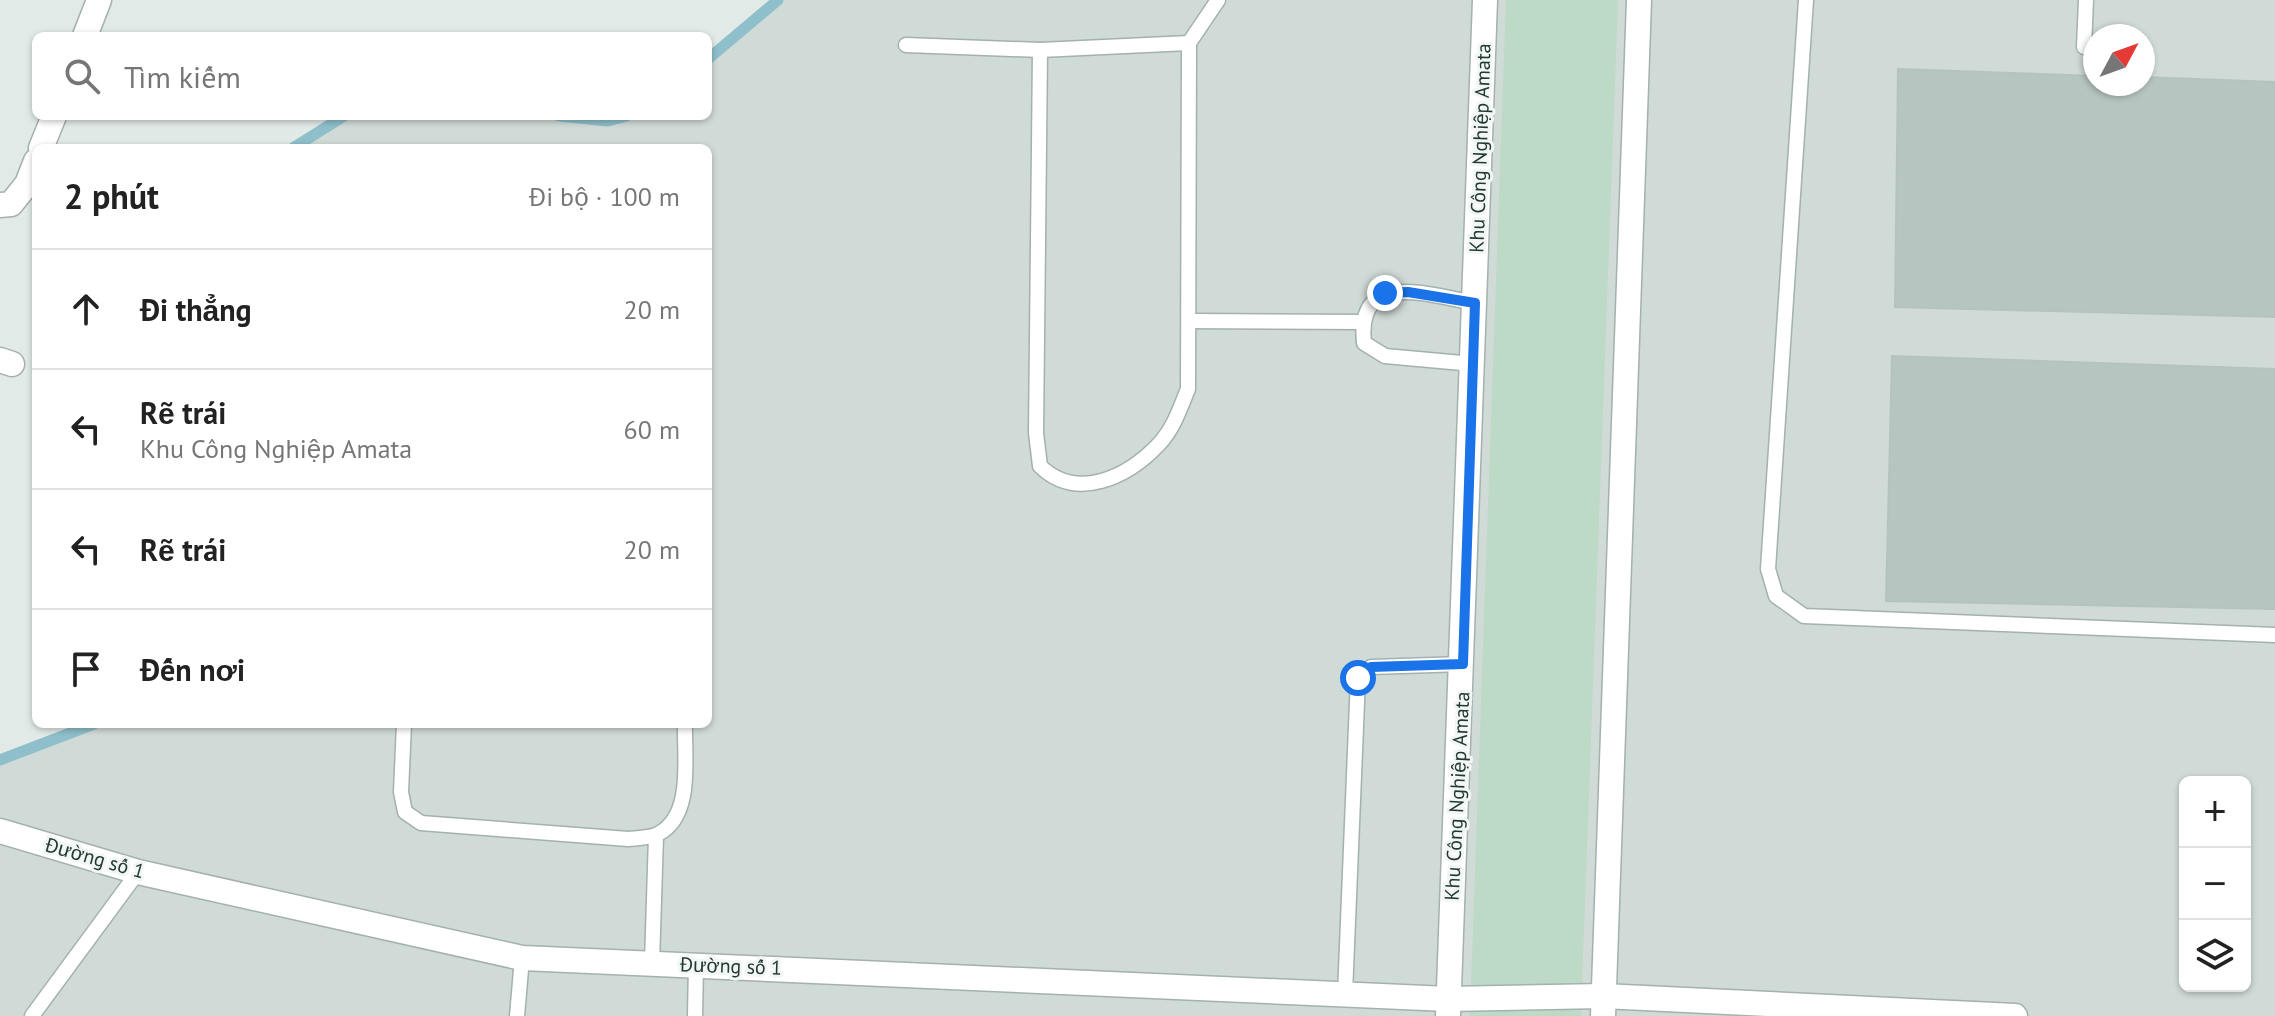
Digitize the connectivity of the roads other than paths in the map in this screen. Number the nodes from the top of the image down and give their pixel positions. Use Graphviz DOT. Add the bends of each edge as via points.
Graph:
graph roads {
  1 [pos="99,0"];
  2 [pos="1218,0"];
  3 [pos="1485,0"];
  4 [pos="1639,0"];
  5 [pos="1806,0"];
  6 [pos="2086,0"];
  7 [pos="2085,24"];
  8 [pos="87,32"];
  9 [pos="1189,43"];
  10 [pos="906,45"];
  11 [pos="1040,50"];
  12 [pos="52,120"];
  13 [pos="43,144"];
  14 [pos="32,171"];
  15 [pos="0,205"];
  16 [pos="1475,303"];
  17 [pos="1189,321"];
  18 [pos="1361,322"];
  19 [pos="1473,364"];
  20 [pos="2275,635"];
  21 [pos="1463,664"];
  22 [pos="404,728"];
  23 [pos="685,728"];
  24 [pos="0,831"];
  25 [pos="656,836"];
  26 [pos="138,872"];
  27 [pos="522,958"];
  28 [pos="652,963"];
  29 [pos="696,965"];
  30 [pos="1345,994"];
  31 [pos="1603,1006"];
  32 [pos="1448,1007"];
  33 [pos="32,1016"];
  34 [pos="517,1016"];
  35 [pos="695,1016"];
  36 [pos="2015,1016"];
  1 -- 8 [label="street"];
  2 -- 9 [label="lane"];
  3 -- 16 [label="street, Khu Công Nghiệp Amata"];
  4 -- 31 [label="street"];
  5 -- 20 [label="lane" via="1768,569 1776,596 1804,616"];
  6 -- 7 [label="lane"];
  9 -- 11 [label="lane"];
  9 -- 17 [label="lane"];
  10 -- 11 [label="lane"];
  11 -- 17 [label="lane" via="1036,433 1040,466 1054,480 1103,481 1135,465 1160,443 1188,389"];
  12 -- 13 [label="street"];
  14 -- 15 [label="street" via="11,204"];
  16 -- 18 [label="lane" via="1385,293 1369,304"];
  16 -- 19 [label="street, Khu Công Nghiệp Amata"];
  17 -- 18 [label="lane"];
  18 -- 19 [label="lane" via="1364,343 1385,356"];
  19 -- 21 [label="street, Khu Công Nghiệp Amata"];
  21 -- 30 [label="lane" via="1371,667 1358,678"];
  21 -- 32 [label="street, Khu Công Nghiệp Amata"];
  22 -- 25 [label="lane" via="401,792 405,812 421,823 628,839"];
  23 -- 25 [label="lane" via="681,810"];
  24 -- 26 [label="street, Đường số 1"];
  25 -- 28 [label="lane"];
  26 -- 27 [label="street, Đường số 1"];
  26 -- 33 [label="lane"];
  27 -- 28 [label="street, Đường số 1"];
  27 -- 34 [label="lane"];
  28 -- 29 [label="street, Đường số 1"];
  29 -- 30 [label="street, Đường số 1"];
  29 -- 35 [label="lane"];
  30 -- 32 [label="street, Đường số 1"];
  31 -- 32 [label="street, Đường số 1"];
  31 -- 36 [label="street, Đường số 1"];
}
